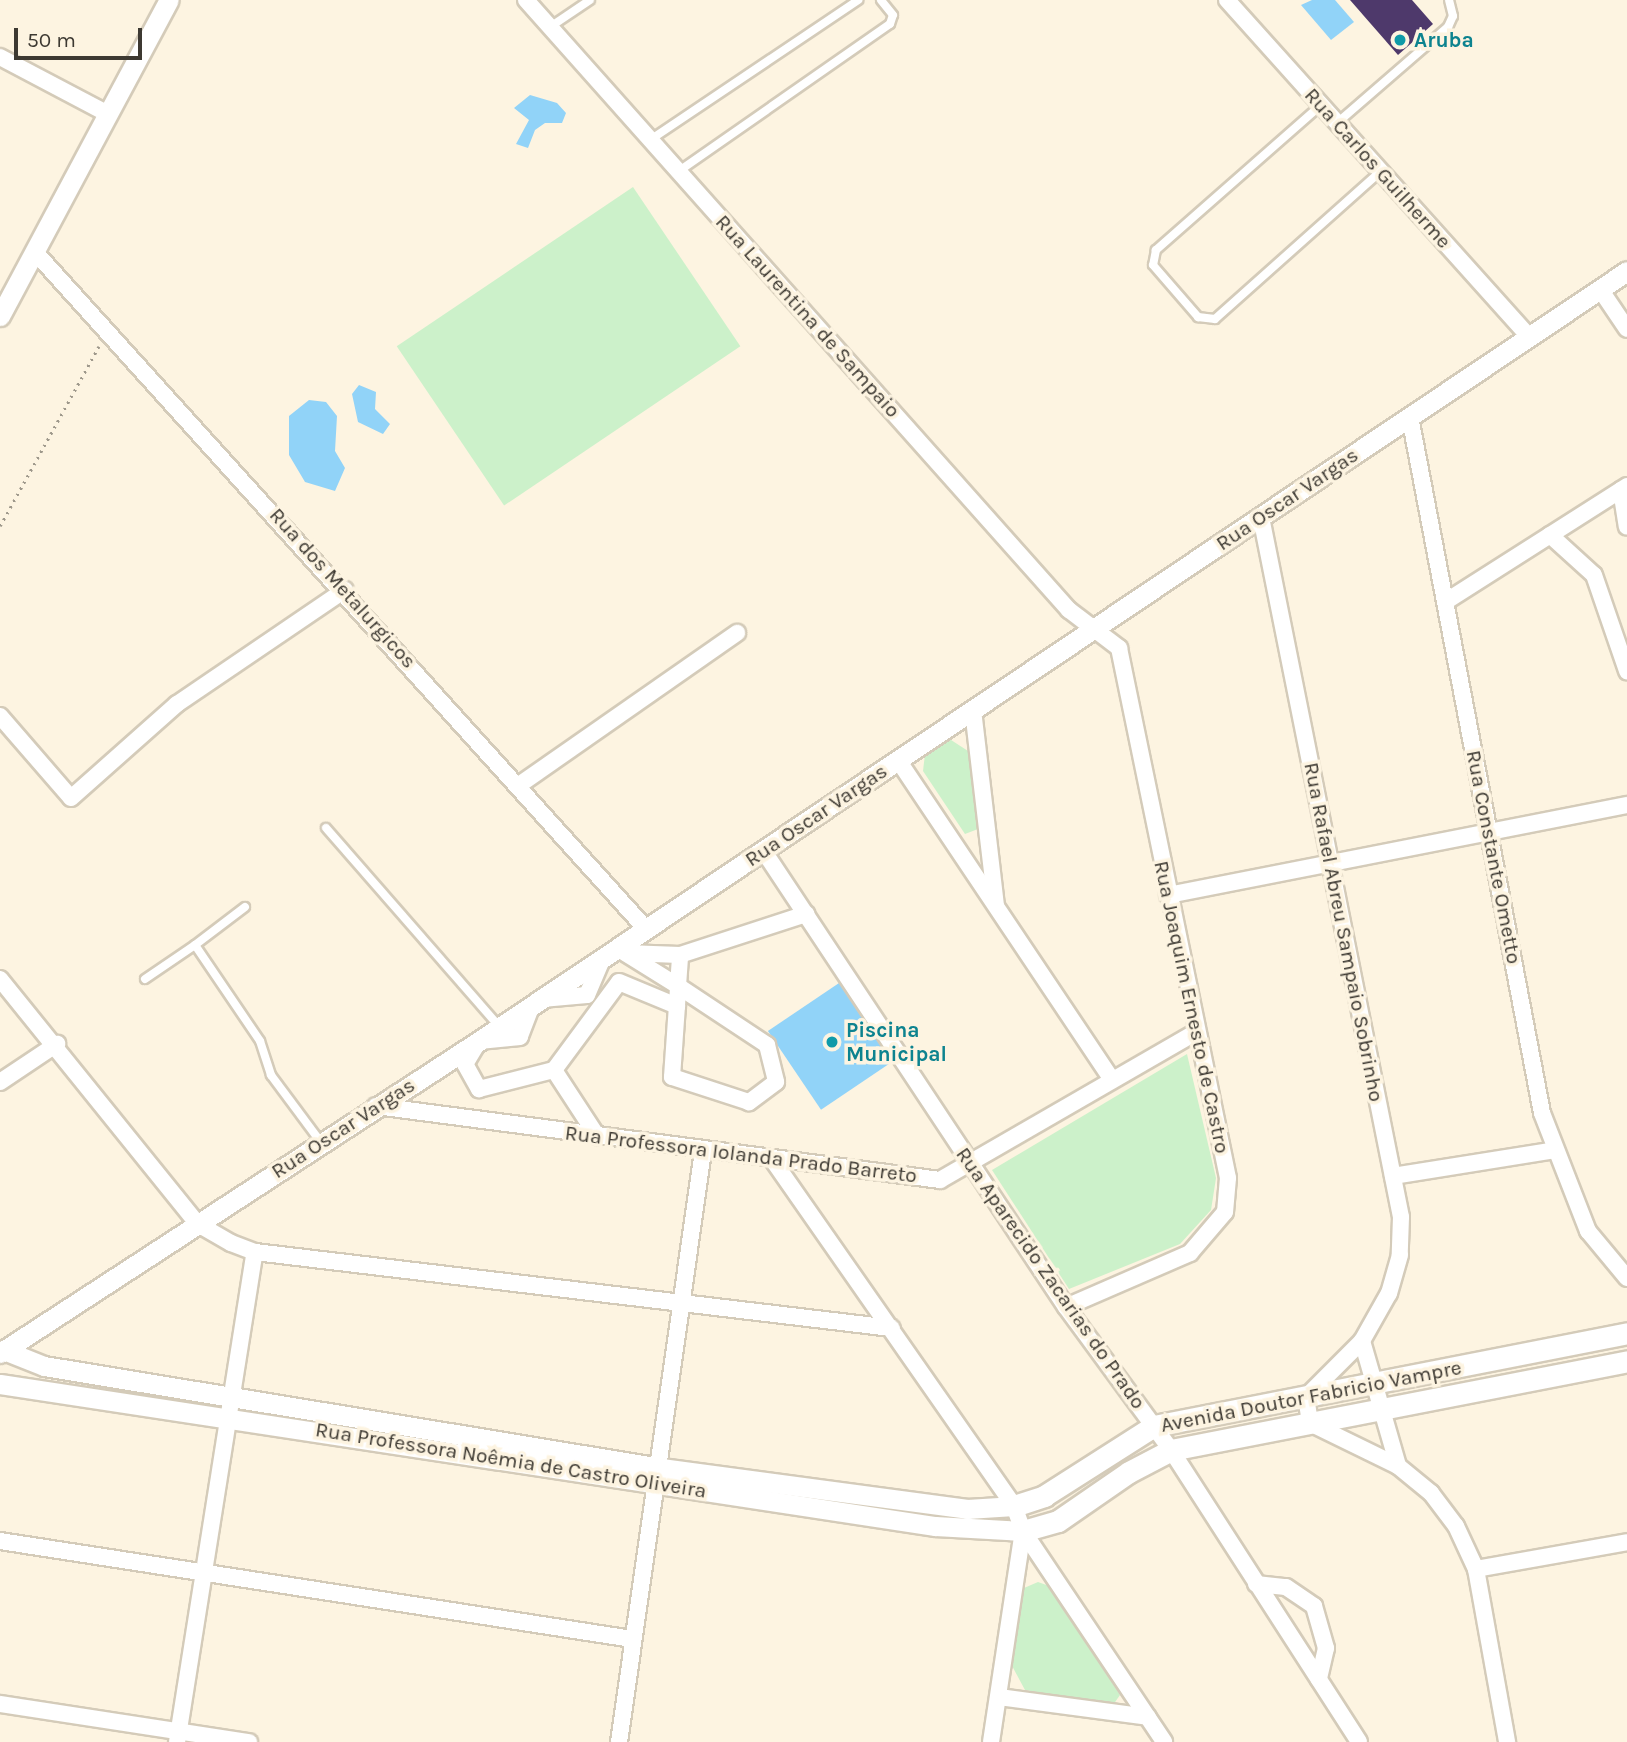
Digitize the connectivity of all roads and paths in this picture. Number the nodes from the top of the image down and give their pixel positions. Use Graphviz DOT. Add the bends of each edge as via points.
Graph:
graph roads {
  1 [pos="169,0"];
  2 [pos="526,0"];
  3 [pos="590,0"];
  4 [pos="858,0"];
  5 [pos="881,0"];
  6 [pos="1227,0"];
  7 [pos="1453,2"];
  8 [pos="550,27"];
  9 [pos="0,57"];
  10 [pos="1321,105"];
  11 [pos="108,114"];
  12 [pos="1337,123"];
  13 [pos="650,140"];
  14 [pos="679,171"];
  15 [pos="1381,172"];
  16 [pos="35,252"];
  17 [pos="1627,271"];
  18 [pos="1600,289"];
  19 [pos="0,316"];
  20 [pos="1627,329"];
  21 [pos="107,331"];
  22 [pos="1529,337"];
  23 [pos="1410,417"];
  24 [pos="1624,488"];
  25 [pos="1261,517"];
  26 [pos="0,526"];
  27 [pos="1627,527"];
  28 [pos="1550,535"];
  29 [pos="345,590"];
  30 [pos="1445,602"];
  31 [pos="1094,629"];
  32 [pos="737,633"];
  33 [pos="1627,667"];
  34 [pos="974,709"];
  35 [pos="0,716"];
  36 [pos="898,760"];
  37 [pos="519,786"];
  38 [pos="1627,806"];
  39 [pos="326,828"];
  40 [pos="1489,832"];
  41 [pos="763,850"];
  42 [pos="1330,863"];
  43 [pos="1168,895"];
  44 [pos="246,907"];
  45 [pos="997,907"];
  46 [pos="806,914"];
  47 [pos="646,929"];
  48 [pos="195,945"];
  49 [pos="613,955"];
  50 [pos="680,955"];
  51 [pos="0,979"];
  52 [pos="145,979"];
  53 [pos="678,986"];
  54 [pos="537,1002"];
  55 [pos="677,1006"];
  56 [pos="500,1027"];
  57 [pos="1195,1033"];
  58 [pos="479,1041"];
  59 [pos="57,1044"];
  60 [pos="554,1070"];
  61 [pos="1112,1080"];
  62 [pos="0,1082"];
  63 [pos="376,1106"];
  64 [pos="597,1136"];
  65 [pos="320,1141"];
  66 [pos="1555,1150"];
  67 [pos="703,1151"];
  68 [pos="772,1159"];
  69 [pos="970,1163"];
  70 [pos="1393,1176"];
  71 [pos="198,1224"];
  72 [pos="255,1252"];
  73 [pos="1627,1278"];
  74 [pos="683,1300"];
  75 [pos="1066,1307"];
  76 [pos="891,1328"];
  77 [pos="1627,1333"];
  78 [pos="1362,1341"];
  79 [pos="2,1351"];
  80 [pos="1627,1361"];
  81 [pos="1376,1383"];
  82 [pos="0,1384"];
  83 [pos="233,1396"];
  84 [pos="1306,1397"];
  85 [pos="1381,1410"];
  86 [pos="229,1417"];
  87 [pos="1310,1423"];
  88 [pos="1154,1426"];
  89 [pos="1171,1450"];
  90 [pos="1398,1466"];
  91 [pos="659,1475"];
  92 [pos="1014,1506"];
  93 [pos="1023,1531"];
  94 [pos="0,1541"];
  95 [pos="1627,1542"];
  96 [pos="1476,1569"];
  97 [pos="206,1572"];
  98 [pos="1256,1584"];
  99 [pos="632,1639"];
  100 [pos="1319,1679"];
  101 [pos="999,1696"];
  102 [pos="0,1704"];
  103 [pos="1148,1717"];
  104 [pos="178,1736"];
  105 [pos="249,1742"];
  106 [pos="619,1742"];
  107 [pos="991,1742"];
  108 [pos="1164,1742"];
  109 [pos="1359,1742"];
  110 [pos="1507,1742"];
  1 -- 11 [label="street"];
  2 -- 8 [label="street, Rua Laurentina de Sampaio"];
  3 -- 8 [label="lane"];
  4 -- 13 [label="lane"];
  5 -- 14 [label="lane" via="893,15 890,24"];
  6 -- 10 [label="street, Rua Carlos Guilherme"];
  7 -- 12 [label="lane" via="1448,27"];
  8 -- 13 [label="street, Rua Laurentina de Sampaio"];
  9 -- 11 [label="street"];
  10 -- 12 [label="street, Rua Carlos Guilherme"];
  10 -- 15 [label="lane" via="1156,250 1153,265 1198,317 1214,319"];
  11 -- 16 [label="street"];
  12 -- 15 [label="street, Rua Carlos Guilherme"];
  13 -- 14 [label="street, Rua Laurentina de Sampaio"];
  14 -- 31 [label="street, Rua Laurentina de Sampaio" via="1069,610"];
  15 -- 22 [label="street, Rua Carlos Guilherme"];
  16 -- 19 [label="street"];
  16 -- 21 [label="street, Rua dos Metalurgicos"];
  17 -- 18 [label="street, Rua Oscar Vargas"];
  18 -- 20 [label="street"];
  18 -- 22 [label="street, Rua Oscar Vargas"];
  21 -- 26 [label="path"];
  21 -- 29 [label="street, Rua dos Metalurgicos"];
  22 -- 23 [label="street, Rua Oscar Vargas"];
  23 -- 25 [label="street, Rua Oscar Vargas"];
  23 -- 30 [label="street, Rua Constante Ometto"];
  24 -- 27 [label="street"];
  24 -- 28 [label="street"];
  25 -- 31 [label="street, Rua Oscar Vargas"];
  25 -- 42 [label="street, Rua Rafael Abreu Sampaio Sobrinho"];
  28 -- 30 [label="street"];
  28 -- 33 [label="street" via="1594,575"];
  29 -- 35 [label="street" via="177,704 71,798"];
  29 -- 37 [label="street, Rua dos Metalurgicos"];
  30 -- 40 [label="street, Rua Constante Ometto"];
  31 -- 34 [label="street, Rua Oscar Vargas"];
  31 -- 43 [label="street, Rua Joaquim Ernesto de Castro" via="1119,648"];
  32 -- 37 [label="street"];
  34 -- 36 [label="street, Rua Oscar Vargas"];
  34 -- 45 [label="street"];
  36 -- 41 [label="street, Rua Oscar Vargas"];
  36 -- 45 [label="street"];
  37 -- 47 [label="street, Rua dos Metalurgicos"];
  38 -- 40 [label="street"];
  39 -- 56 [label="lane"];
  40 -- 42 [label="street"];
  40 -- 66 [label="street, Rua Constante Ometto" via="1542,1113"];
  41 -- 46 [label="street, Rua Aparecido Zacarias do Prado"];
  41 -- 47 [label="street, Rua Oscar Vargas"];
  42 -- 43 [label="street"];
  42 -- 70 [label="street, Rua Rafael Abreu Sampaio Sobrinho"];
  43 -- 57 [label="street, Rua Joaquim Ernesto de Castro"];
  44 -- 48 [label="lane"];
  45 -- 61 [label="street"];
  46 -- 50 [label="street"];
  46 -- 69 [label="street, Rua Aparecido Zacarias do Prado"];
  47 -- 49 [label="street, Rua Oscar Vargas"];
  48 -- 52 [label="lane"];
  48 -- 65 [label="lane" via="260,1041 271,1075"];
  49 -- 50 [label="street"];
  49 -- 53 [label="street"];
  49 -- 54 [label="street, Rua Oscar Vargas"];
  50 -- 53 [label="street"];
  51 -- 59 [label="street"];
  53 -- 55 [label="street"];
  53 -- 55 [label="street" via="767,1045 776,1082 749,1102 672,1077"];
  54 -- 56 [label="street, Rua Oscar Vargas"];
  54 -- 58 [label="street" via="520,1037"];
  55 -- 60 [label="street" via="619,982"];
  56 -- 58 [label="street, Rua Oscar Vargas"];
  57 -- 61 [label="street, Rua Professora Iolanda Prado Barreto"];
  57 -- 75 [label="street, Rua Joaquim Ernesto de Castro" via="1228,1178 1225,1212 1189,1253"];
  58 -- 60 [label="street" via="465,1064 479,1089"];
  58 -- 63 [label="street, Rua Oscar Vargas"];
  59 -- 62 [label="street"];
  59 -- 71 [label="street"];
  60 -- 64 [label="street"];
  61 -- 69 [label="street, Rua Professora Iolanda Prado Barreto"];
  63 -- 64 [label="street, Rua Professora Iolanda Prado Barreto"];
  63 -- 65 [label="street, Rua Oscar Vargas"];
  64 -- 67 [label="street, Rua Professora Iolanda Prado Barreto"];
  65 -- 71 [label="street, Rua Oscar Vargas"];
  66 -- 70 [label="street"];
  66 -- 73 [label="street, Rua Constante Ometto" via="1588,1231"];
  67 -- 68 [label="street, Rua Professora Iolanda Prado Barreto"];
  67 -- 74 [label="street"];
  68 -- 69 [label="street, Rua Professora Iolanda Prado Barreto" via="940,1180"];
  68 -- 76 [label="street"];
  69 -- 75 [label="street, Rua Aparecido Zacarias do Prado"];
  70 -- 78 [label="street, Rua Rafael Abreu Sampaio Sobrinho" via="1400,1255 1389,1293"];
  71 -- 72 [label="street"];
  71 -- 79 [label="street, Rua Oscar Vargas"];
  72 -- 74 [label="street"];
  72 -- 83 [label="street"];
  74 -- 76 [label="street"];
  74 -- 91 [label="street"];
  75 -- 88 [label="street, Rua Aparecido Zacarias do Prado"];
  76 -- 92 [label="street"];
  77 -- 81 [label="main road, Avenida Doutor Fabricio Vampre"];
  78 -- 81 [label="street"];
  78 -- 84 [label="street, Rua Rafael Abreu Sampaio Sobrinho"];
  79 -- 83 [label="street, Rua Professora Noêmia de Castro Oliveira" via="44,1366"];
  80 -- 85 [label="main road, Avenida Doutor Fabricio Vampre"];
  81 -- 84 [label="main road, Avenida Doutor Fabricio Vampre"];
  81 -- 85 [label="street"];
  82 -- 86 [label="street, Rua Professora Noêmia de Castro Oliveira"];
  83 -- 86 [label="street"];
  83 -- 91 [label="street, Rua Professora Noêmia de Castro Oliveira"];
  84 -- 87 [label="street"];
  84 -- 88 [label="main road, Avenida Doutor Fabricio Vampre"];
  85 -- 87 [label="main road, Avenida Doutor Fabricio Vampre"];
  85 -- 90 [label="street"];
  86 -- 91 [label="street, Rua Professora Noêmia de Castro Oliveira"];
  86 -- 97 [label="street"];
  87 -- 89 [label="main road, Avenida Doutor Fabricio Vampre"];
  87 -- 90 [label="street"];
  88 -- 89 [label="street, Rua Aparecido Zacarias do Prado"];
  88 -- 92 [label="main road, Avenida Doutor Fabricio Vampre" via="1044,1496"];
  89 -- 93 [label="main road, Avenida Doutor Fabricio Vampre" via="1129,1472 1058,1521"];
  89 -- 98 [label="street, Rua Aparecido Zacarias do Prado"];
  90 -- 96 [label="street" via="1439,1504"];
  91 -- 92 [label="street, Rua Professora Noêmia de Castro Oliveira" via="967,1508"];
  91 -- 93 [label="street, Rua Professora Noêmia de Castro Oliveira" via="935,1526"];
  91 -- 99 [label="street"];
  92 -- 93 [label="street"];
  93 -- 101 [label="street"];
  93 -- 103 [label="street"];
  94 -- 97 [label="street"];
  95 -- 96 [label="street"];
  96 -- 110 [label="street"];
  97 -- 99 [label="street"];
  97 -- 104 [label="street"];
  98 -- 100 [label="street, Rua Aparecido Zacarias do Prado"];
  98 -- 100 [label="street" via="1286,1587 1314,1606 1326,1648"];
  99 -- 106 [label="street"];
  100 -- 109 [label="street, Rua Aparecido Zacarias do Prado"];
  101 -- 103 [label="street"];
  101 -- 107 [label="street"];
  102 -- 104 [label="street"];
  103 -- 108 [label="street"];
  104 -- 105 [label="street"];
}
